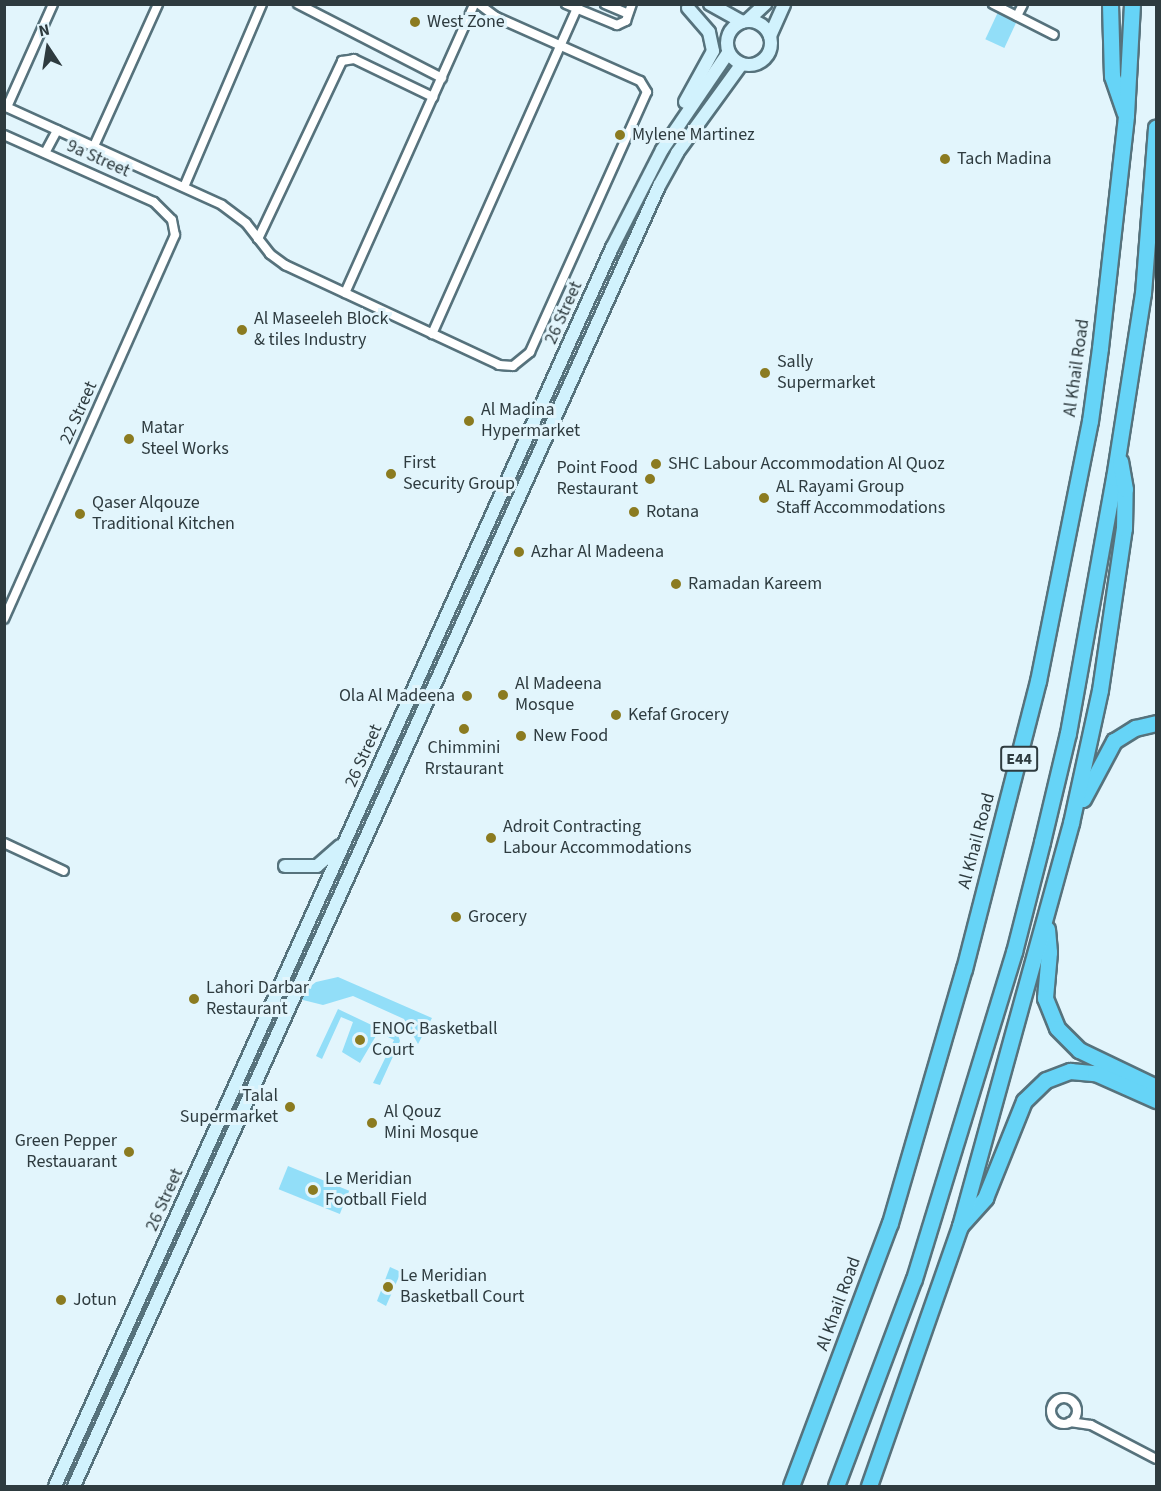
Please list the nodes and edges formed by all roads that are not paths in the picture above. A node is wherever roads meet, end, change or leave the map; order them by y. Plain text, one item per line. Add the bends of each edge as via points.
1 (53, 4) edge
2 (158, 4) edge
3 (262, 4) edge
4 (298, 4) edge
5 (474, 4) edge
6 (479, 4) edge
7 (566, 4) edge
8 (605, 4) edge
9 (632, 4) edge
10 (710, 4) edge
11 (765, 4) edge
12 (784, 4) edge
13 (993, 4) edge
14 (1023, 4) edge
15 (1110, 4) edge
16 (1132, 4) edge
17 (686, 6) edge
18 (578, 7) edge
19 (628, 14) junction
20 (1017, 16) junction
21 (744, 21) junction
22 (727, 35) junction
23 (1054, 35) dead end
24 (770, 36) junction
25 (562, 46) junction
26 (728, 53) junction
27 (741, 64) junction
28 (442, 78) junction
29 (433, 97) junction
30 (6, 107) edge
31 (1126, 115) junction
32 (1156, 128) edge
33 (57, 130) junction
34 (4, 135) edge
35 (671, 135) junction
36 (94, 146) junction
37 (45, 153) junction
38 (184, 187) junction
39 (172, 220) joint
40 (258, 239) junction
41 (612, 248) junction
42 (627, 256) junction
43 (345, 293) junction
44 (432, 334) junction
45 (1118, 452) junction
46 (4, 619) edge
47 (1156, 723) edge
48 (1071, 823) junction
49 (353, 828) junction
50 (4, 843) edge
51 (285, 866) dead end
52 (64, 871) dead end
53 (327, 887) junction
54 (333, 909) junction
55 (1046, 924) junction
56 (1156, 1087) edge
57 (1156, 1100) edge
58 (960, 1226) junction
59 (1076, 1407) junction
60 (86, 1418) junction
61 (1070, 1422) junction
62 (1091, 1425) junction
63 (100, 1429) junction
64 (1156, 1458) edge
65 (55, 1486) edge
66 (74, 1486) edge
67 (791, 1486) edge
68 (836, 1486) edge
69 (869, 1486) edge

1 - 30 street
2 - 36 street
3 - 38 street
4 - 28 street
5 - 28 street
6 - 25 street via 496,17
7 - 18 street
8 - 19 street
9 - 19 street
10 - 21 street
11 - 21 street
12 - 24 street
13 - 20 street
14 - 20 street
15 - 31 highway via 1112,76
16 - 31 highway, Al Khail Road / E44
17 - 22 street
17 - 35 street via 709,32 713,51
18 - 19 street via 617,25
18 - 25 street
20 - 23 street
21 - 22 street
21 - 24 street via 763,26
22 - 26 street
24 - 27 street via 770,50 762,62
25 - 44 street
25 - 44 street via 639,81 645,86 646,97 525,360 503,366
26 - 27 street
26 - 35 street, 26 Street
27 - 42 street, 26 Street via 676,153
28 - 29 street
29 - 40 street via 354,59 342,61
29 - 43 street
30 - 33 street
31 - 67 highway, Al Khail Road / E44 via 1090,421 1056,601 1018,765 890,1223
32 - 45 highway, E44 via 1143,293
33 - 36 street
33 - 37 street
34 - 37 street, 9a Street
35 - 41 street, 26 Street
36 - 38 street
37 - 39 street, 9a Street via 154,202
38 - 40 street via 231,210
39 - 46 street, 22 Street via 173,246
40 - 43 street via 285,265
41 - 42 street via 621,247
41 - 49 street, 26 Street
42 - 54 street, 26 Street
43 - 44 street
45 - 48 highway via 1125,489 1124,528 1098,699
45 - 68 highway, E44 via 1068,733 1014,952 910,1290
47 - 48 highway via 1135,728 1114,741
48 - 55 highway
49 - 51 street via 322,864
49 - 53 street, 26 Street
50 - 52 street
53 - 54 street
53 - 60 street, 26 Street
54 - 63 street, 26 Street
55 - 56 highway via 1049,952 1045,998 1057,1029 1079,1050
55 - 58 highway
57 - 58 highway via 1095,1072 1070,1071 1046,1080 1024,1101 982,1203
58 - 69 highway
59 - 61 street via 1076,1416
59 - 61 street via 1064,1398 1051,1407 1056,1422
59 - 62 street
60 - 63 street
60 - 65 street, 26 Street
61 - 62 street
62 - 64 street
63 - 66 street, 26 Street

